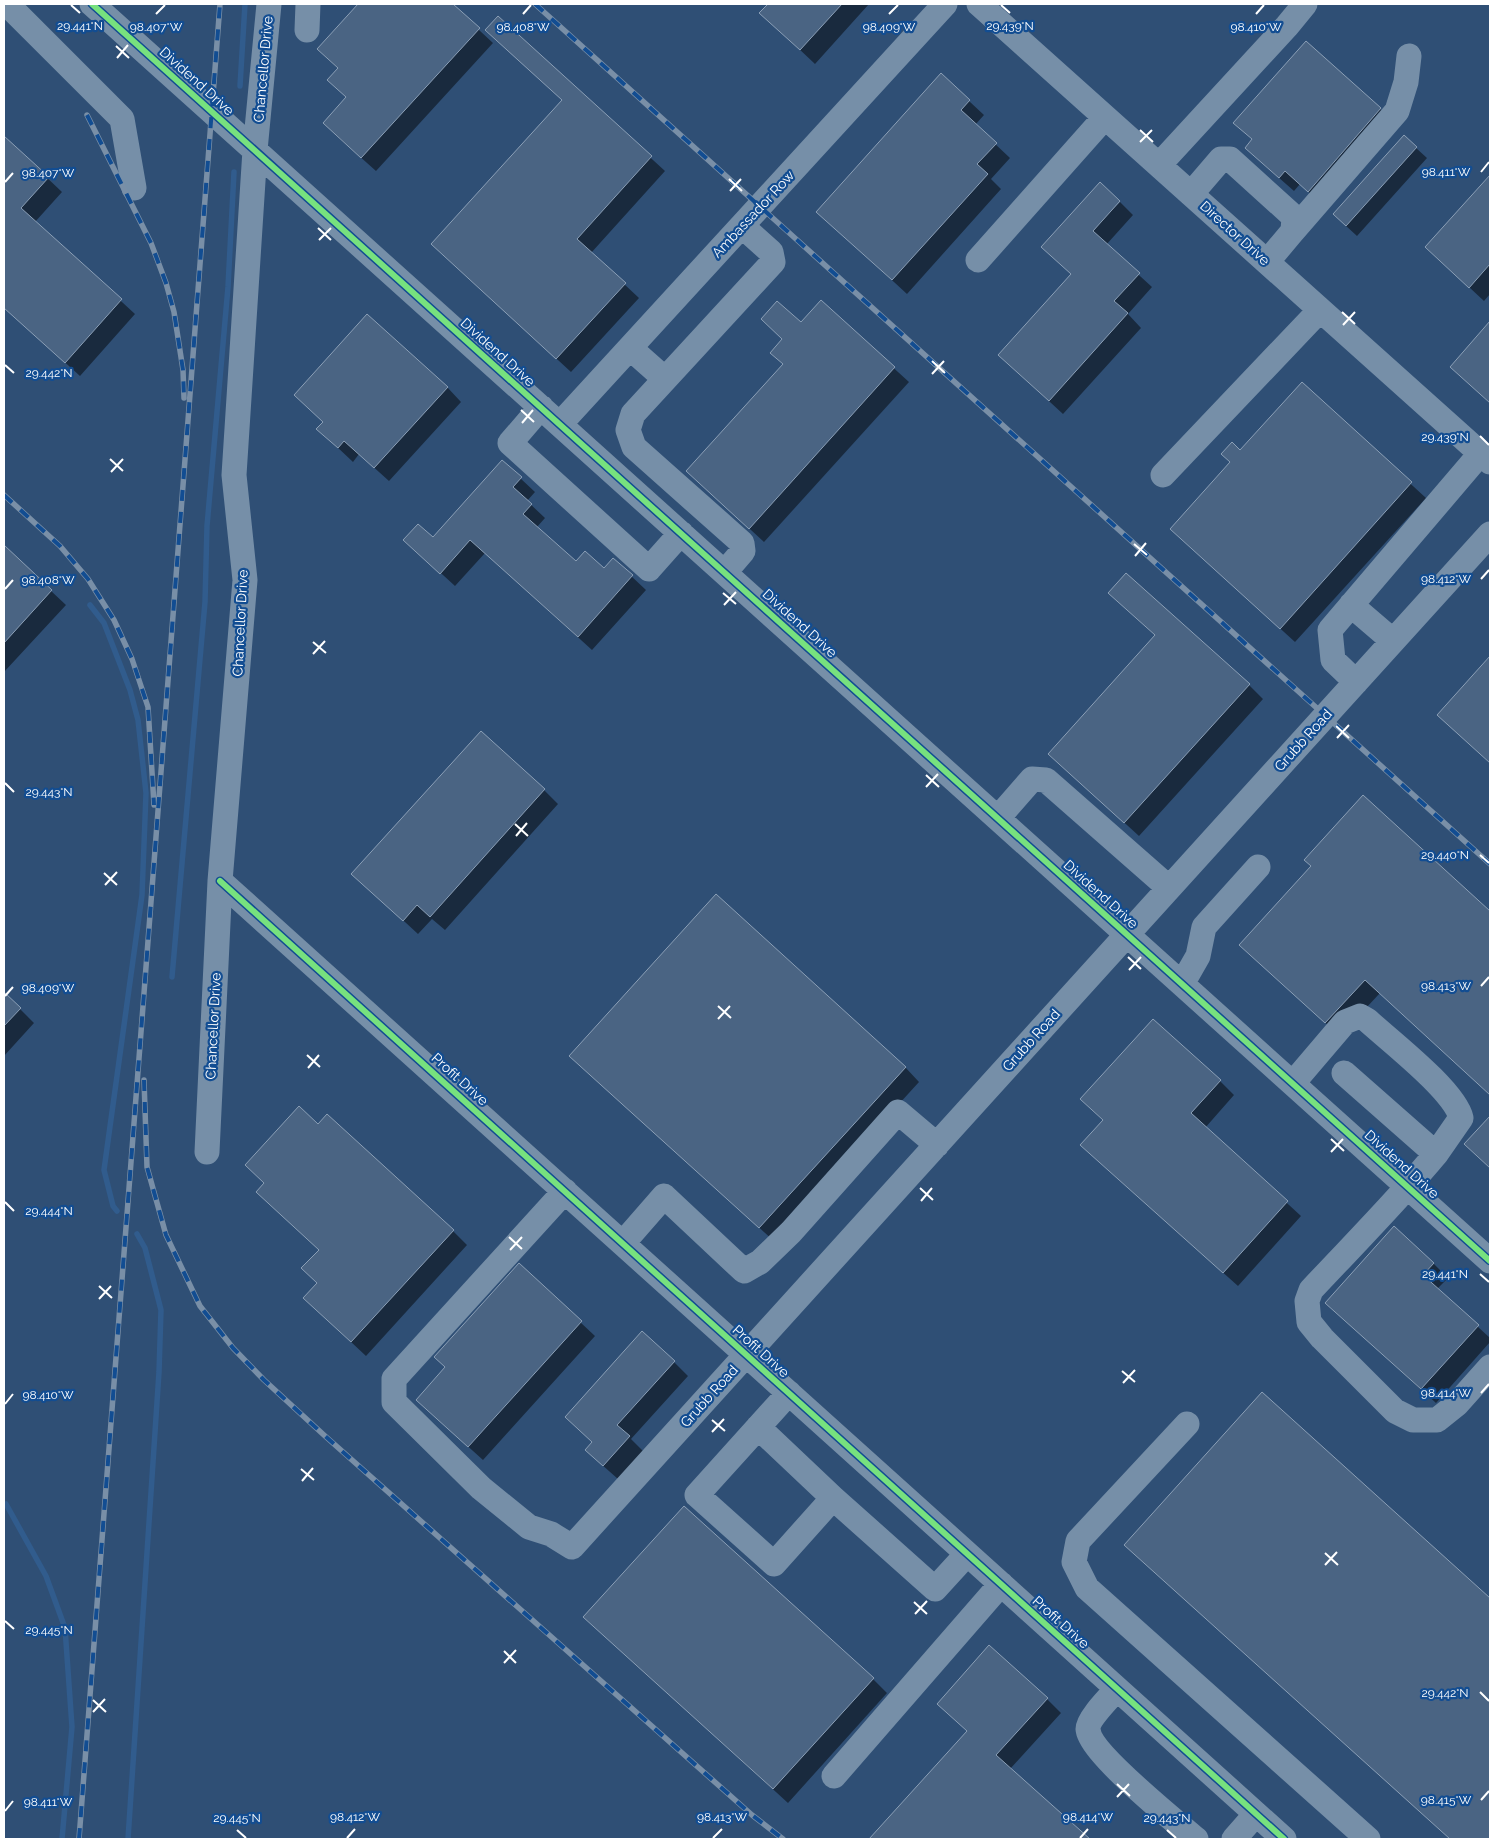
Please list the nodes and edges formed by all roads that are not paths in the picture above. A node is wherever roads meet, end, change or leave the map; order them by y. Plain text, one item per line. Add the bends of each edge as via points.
1 (7, 4) edge
2 (92, 4) edge
3 (269, 4) edge
4 (308, 4) edge
5 (946, 4) edge
6 (979, 4) edge
7 (1305, 4) edge
8 (306, 30) dead end
9 (1409, 56) dead end
10 (1105, 117) junction
11 (255, 150) junction
12 (1159, 165) junction
13 (134, 188) dead end
14 (1191, 194) junction
15 (742, 226) junction
16 (1293, 231) junction
17 (978, 260) dead end
18 (1267, 262) junction
19 (1320, 310) junction
20 (630, 348) junction
21 (665, 379) junction
22 (541, 407) junction
23 (560, 424) junction
24 (634, 447) junction
25 (1485, 458) edge
26 (613, 472) junction
27 (1163, 475) dead end
28 (681, 533) junction
29 (1490, 534) edge
30 (725, 572) junction
31 (1352, 605) junction
32 (1393, 641) junction
33 (1356, 682) junction
34 (998, 818) junction
35 (1258, 867) dead end
36 (220, 881) junction
37 (1169, 888) junction
38 (1127, 934) junction
39 (1182, 984) junction
40 (1344, 1073) dead end
41 (1293, 1083) junction
42 (937, 1145) junction
43 (206, 1152) dead end
44 (1436, 1154) junction
45 (1408, 1187) junction
46 (565, 1191) junction
47 (623, 1243) junction
48 (1490, 1261) edge
49 (747, 1355) junction
50 (1490, 1367) edge
51 (789, 1393) junction
52 (1188, 1424) dead end
53 (758, 1427) junction
54 (833, 1498) junction
55 (967, 1554) junction
56 (1001, 1584) junction
57 (1117, 1689) junction
58 (834, 1776) dead end
59 (1256, 1814) junction
60 (1196, 1839) edge
61 (1234, 1839) edge
62 (1284, 1839) edge
63 (1368, 1839) edge

1 - 13 street via 122,119
2 - 11 street, Dividend Drive
3 - 11 street, Chancellor Drive
4 - 8 street
5 - 15 street, Ambassador Row
6 - 10 street, Director Drive
7 - 12 street
9 - 16 street via 1406,82 1397,111
10 - 12 street, Director Drive
10 - 17 street
11 - 22 street, Dividend Drive
11 - 36 street, Chancellor Drive via 234,475 245,580
12 - 14 street, Director Drive
14 - 16 street via 1221,159 1230,159 1294,217
14 - 18 street, Director Drive
15 - 20 street, Ambassador Row
15 - 21 street via 771,252 773,262
16 - 18 street
18 - 19 street, Director Drive
19 - 25 street, Director Drive
19 - 27 street
20 - 21 street
20 - 23 street, Ambassador Row
21 - 24 street via 633,414 628,430
22 - 23 street, Dividend Drive
22 - 28 street via 510,443 642,563 650,569
23 - 26 street, Dividend Drive
24 - 26 street
24 - 30 street via 742,543 743,551
25 - 31 street
26 - 28 street, Dividend Drive
28 - 30 street, Dividend Drive
29 - 32 street, Grubb Road
30 - 34 street, Dividend Drive
31 - 32 street
31 - 33 street via 1330,630 1333,660
32 - 33 street, Grubb Road
33 - 37 street, Grubb Road
34 - 37 street via 1032,779 1046,780
34 - 38 street, Dividend Drive
35 - 39 street via 1204,927 1198,956
36 - 43 street, Chancellor Drive
36 - 46 street, Profit Drive
37 - 38 street, Grubb Road
38 - 39 street, Dividend Drive
38 - 42 street, Grubb Road
39 - 41 street, Dividend Drive
40 - 44 street
41 - 44 street via 1345,1022 1360,1016 1447,1092 1459,1110 1461,1118
41 - 45 street, Dividend Drive
42 - 47 street via 898,1112 791,1232 760,1262 744,1271 664,1196
42 - 49 street, Grubb Road
44 - 45 street
45 - 48 street, Dividend Drive
45 - 50 street via 1311,1290 1307,1301 1309,1322 1396,1412 1413,1420 1437,1420 1457,1404
46 - 47 street, Profit Drive
46 - 49 street, Grubb Road via 394,1379 394,1402 488,1494 529,1527 551,1534 572,1547
47 - 49 street, Profit Drive
49 - 51 street, Profit Drive
51 - 53 street
51 - 55 street, Profit Drive
52 - 63 street via 1078,1542 1074,1562 1087,1588
53 - 54 street
53 - 54 street via 697,1495 774,1564
54 - 55 street via 935,1589
55 - 56 street, Profit Drive
56 - 57 street, Profit Drive
56 - 58 street
57 - 59 street, Profit Drive
57 - 60 street via 1089,1722 1091,1739 1113,1765
59 - 61 street
59 - 62 street, Profit Drive

